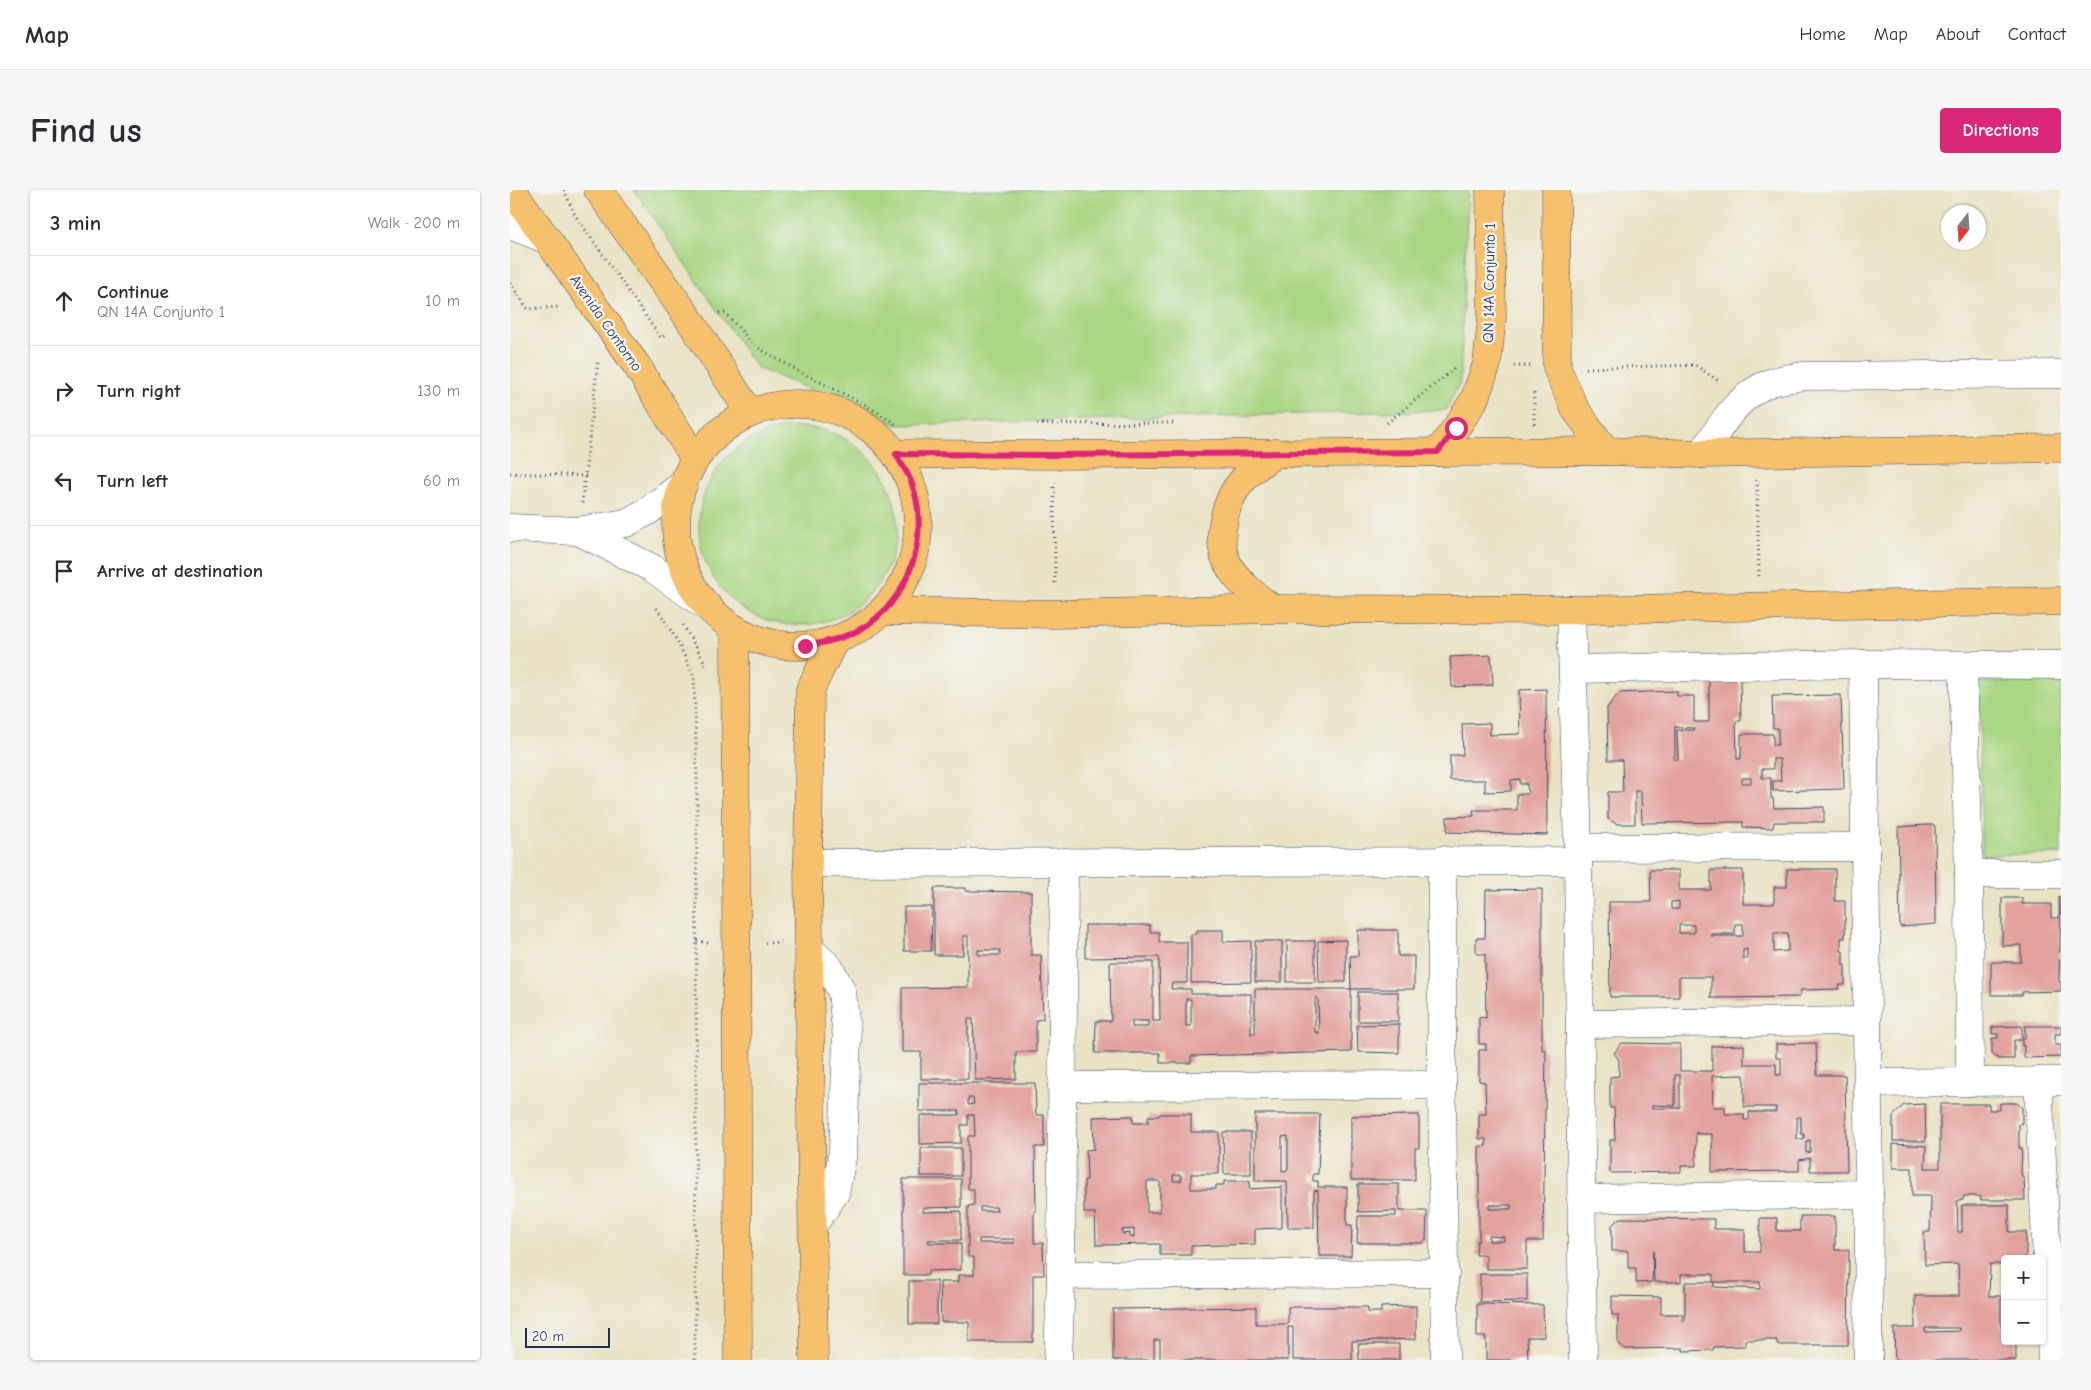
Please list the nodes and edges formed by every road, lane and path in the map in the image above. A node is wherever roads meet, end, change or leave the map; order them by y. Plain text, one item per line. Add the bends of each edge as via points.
1 (512, 190) edge
2 (564, 190) edge
3 (598, 190) edge
4 (1490, 190) edge
5 (1556, 190) edge
6 (510, 224) edge
7 (548, 240) junction
8 (510, 282) edge
9 (569, 307) dead end
10 (687, 316) junction
11 (598, 358) dead end
12 (1487, 364) junction
13 (1557, 368) junction
14 (2061, 374) edge
15 (1743, 398) junction
16 (750, 413) junction
17 (1050, 423) junction
18 (1178, 423) dead end
19 (1386, 424) dead end
20 (1032, 425) dead end
21 (904, 427) dead end
22 (1606, 451) junction
23 (1438, 452) junction
24 (2058, 452) edge
25 (1275, 453) junction
26 (1757, 453) junction
27 (896, 454) junction
28 (1702, 454) junction
29 (1054, 455) junction
30 (695, 459) junction
31 (510, 473) edge
32 (586, 476) junction
33 (683, 484) junction
34 (510, 528) edge
35 (578, 531) junction
36 (650, 577) junction
37 (2057, 598) edge
38 (706, 606) junction
39 (1759, 606) junction
40 (1273, 610) junction
41 (1570, 610) junction
42 (884, 611) junction
43 (1055, 614) junction
44 (678, 619) dead end
45 (734, 629) junction
46 (834, 641) junction
47 (1863, 664) junction
48 (1962, 665) junction
49 (2061, 665) edge
50 (1573, 669) junction
51 (706, 671) dead end
52 (1866, 847) junction
53 (1578, 854) junction
54 (1442, 860) junction
55 (1064, 862) junction
56 (808, 863) junction
57 (1969, 874) junction
58 (2061, 874) edge
59 (809, 949) junction
60 (1866, 1021) junction
61 (1580, 1024) junction
62 (2049, 1081) edge
63 (1970, 1082) junction
64 (1868, 1083) junction
65 (1442, 1085) junction
66 (1062, 1086) junction
67 (1869, 1194) junction
68 (1581, 1199) junction
69 (813, 1225) junction
70 (1445, 1273) junction
71 (1061, 1275) junction
72 (2055, 1352) edge
73 (695, 1360) edge
74 (738, 1360) edge
75 (814, 1360) edge
76 (1058, 1360) edge
77 (1445, 1360) edge
78 (1583, 1360) edge
79 (1868, 1360) edge

1 - 7 main road, Avenida Contorno
2 - 10 path via 575,215 661,338
3 - 10 main road
4 - 12 main road, QN 14A Conjunto 1 via 1492,318
5 - 13 main road
6 - 7 street
7 - 30 main road, Avenida Contorno via 637,366
8 - 9 path via 528,309
10 - 16 main road
10 - 21 path via 725,313 755,346
11 - 32 path
12 - 13 path
12 - 19 path via 1453,368
12 - 23 main road, QN 14A Conjunto 1 via 1474,400
13 - 15 path via 1695,365
13 - 22 main road via 1575,409
14 - 15 street via 1802,376 1772,382
15 - 28 street
16 - 27 main road via 803,404 855,418
16 - 30 main road via 719,432
17 - 18 path
17 - 20 path
17 - 29 path
22 - 23 main road
22 - 28 main road
23 - 25 main road
24 - 26 main road
25 - 29 main road
25 - 40 main road via 1242,481 1227,505 1220,535 1224,558 1242,584
26 - 28 main road
26 - 39 path
27 - 29 main road
27 - 42 main road via 912,484 920,518 917,552 905,584
29 - 43 path
30 - 33 main road
31 - 32 path
32 - 35 path
33 - 35 street via 648,511 626,522
33 - 38 main road via 676,516 678,548 688,578
34 - 35 street
35 - 36 street
36 - 38 street
36 - 73 path via 654,604 676,638 694,676 697,782
37 - 39 main road
38 - 45 main road
39 - 41 main road
40 - 41 main road
40 - 43 main road
41 - 50 street
42 - 43 main road
42 - 46 main road via 861,629
44 - 51 path via 704,662
45 - 46 main road via 768,643 805,646
45 - 74 main road
46 - 56 main road via 810,690
47 - 48 street
47 - 50 street
47 - 52 street
48 - 49 street
48 - 57 street
50 - 53 street
52 - 53 street
52 - 60 street
53 - 54 street
53 - 61 street
54 - 55 street
54 - 65 street
55 - 56 street
55 - 66 street
56 - 59 main road
57 - 58 street
57 - 63 street
59 - 69 main road
59 - 69 street via 829,967 842,992 847,1038 843,1152 835,1192
60 - 61 street
60 - 64 street
61 - 68 street
62 - 63 street
62 - 72 street
63 - 64 street
64 - 67 street
65 - 66 street
65 - 70 street
66 - 71 street
67 - 68 street
67 - 79 street
68 - 78 street
69 - 75 main road
70 - 71 street
70 - 77 street
71 - 76 street

